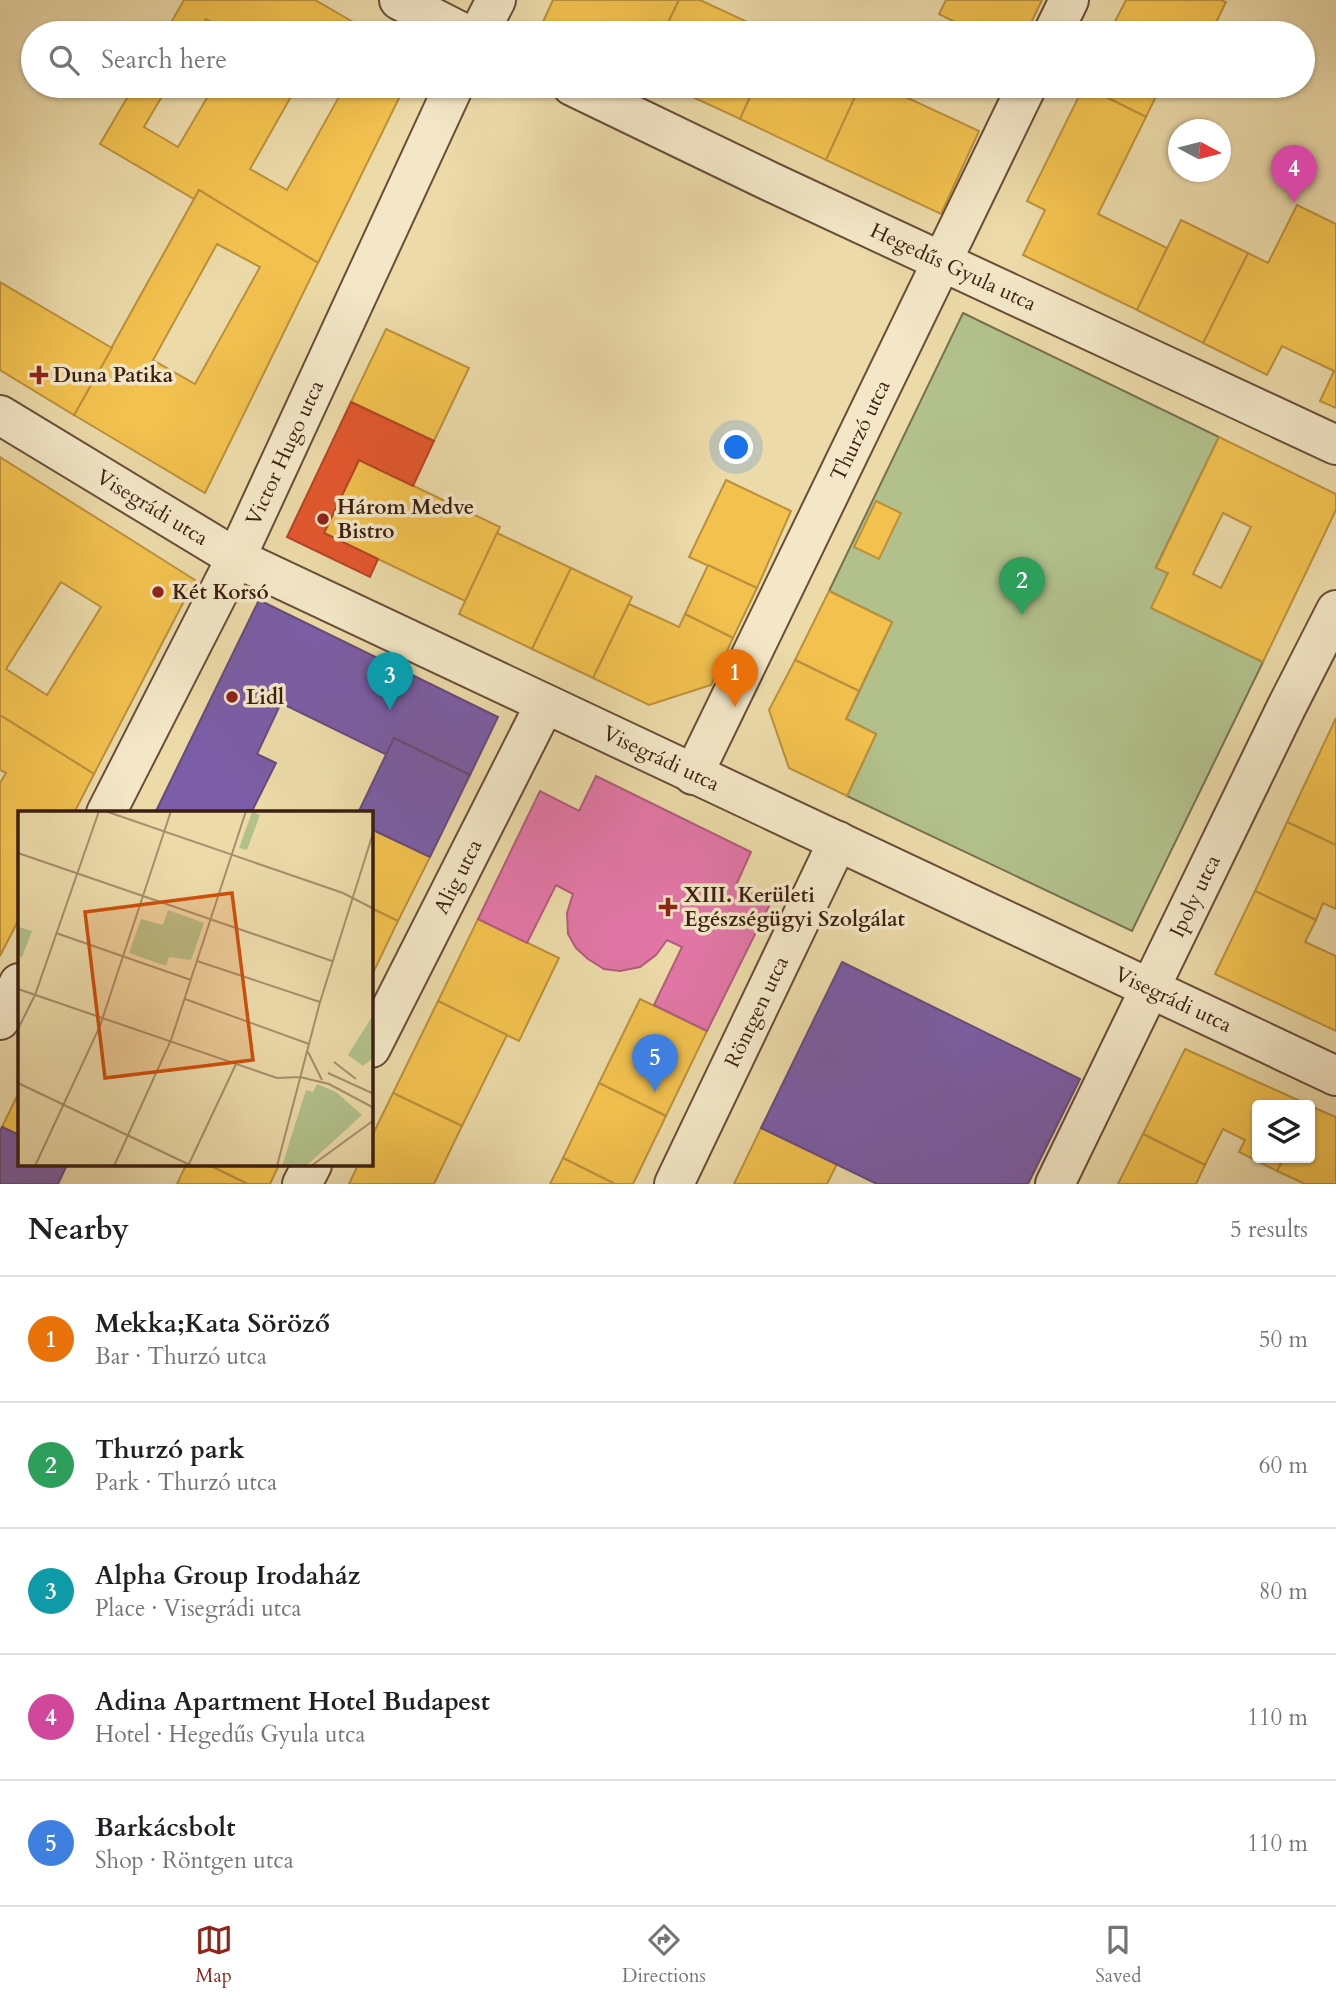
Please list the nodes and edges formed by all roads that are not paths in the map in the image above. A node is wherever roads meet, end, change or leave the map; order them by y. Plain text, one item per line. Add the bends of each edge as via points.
1 (399, 0) edge
2 (496, 0) edge
3 (1069, 0) edge
4 (440, 21) edge
5 (486, 21) edge
6 (1059, 21) edge
7 (448, 98) edge
8 (597, 98) edge
9 (1021, 98) edge
10 (941, 261) junction
11 (0, 415) edge
12 (1336, 445) edge
13 (236, 558) junction
14 (1336, 610) edge
15 (545, 704) junction
16 (693, 775) junction
17 (107, 811) edge
18 (838, 841) junction
19 (18, 985) edge
20 (1150, 988) junction
21 (0, 1020) edge
22 (373, 1044) edge
23 (1336, 1076) edge
24 (311, 1167) edge
25 (302, 1184) edge
26 (674, 1184) edge
27 (1055, 1184) edge

1 - 4 street
2 - 5 street
3 - 6 street
7 - 13 street, Victor Hugo utca
8 - 10 street, Hegedűs Gyula utca
9 - 10 street, Thurzó utca
10 - 12 street, Hegedűs Gyula utca
10 - 16 street, Thurzó utca
11 - 13 street, Visegrádi utca
13 - 15 street, Visegrádi utca
13 - 17 street, Victor Hugo utca
14 - 20 street, Ipoly utca
15 - 16 street, Visegrádi utca
15 - 22 street, Alig utca
16 - 18 street, Visegrádi utca
18 - 20 street, Visegrádi utca
18 - 26 street, Röntgen utca
19 - 21 street
20 - 23 street, Visegrádi utca
20 - 27 street, Ipoly utca
24 - 25 street

